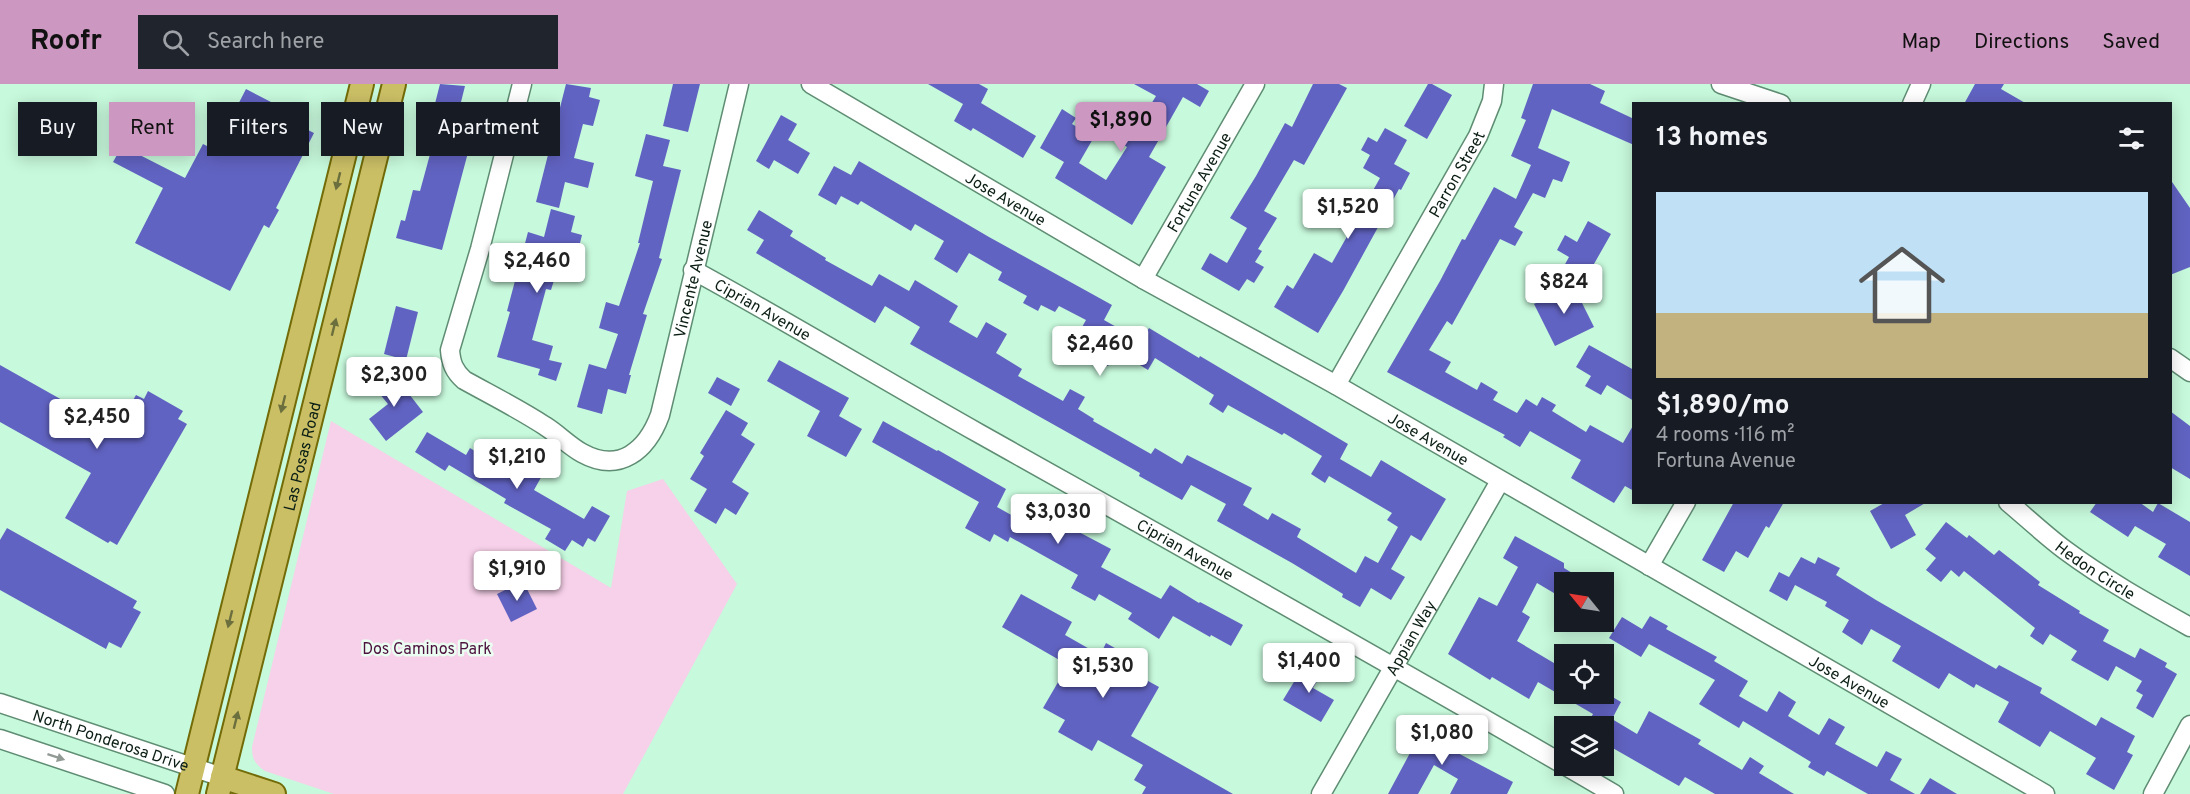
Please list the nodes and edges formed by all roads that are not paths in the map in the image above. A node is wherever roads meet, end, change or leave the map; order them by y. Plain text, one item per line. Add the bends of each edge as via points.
1 (363, 84) edge
2 (394, 84) edge
3 (522, 84) edge
4 (739, 84) edge
5 (811, 84) edge
6 (1255, 84) edge
7 (1494, 84) edge
8 (1721, 84) edge
9 (1922, 84) edge
10 (1774, 102) edge
11 (1913, 102) edge
12 (693, 270) junction
13 (1143, 279) junction
14 (297, 348) junction
15 (2172, 359) edge
16 (2190, 372) edge
17 (1336, 385) junction
18 (1500, 481) junction
19 (1685, 504) edge
20 (2010, 504) edge
21 (283, 531) junction
22 (1649, 566) junction
23 (2190, 627) edge
24 (1395, 666) junction
25 (0, 703) edge
26 (2190, 726) edge
27 (0, 739) edge
28 (193, 768) junction
29 (220, 785) edge
30 (165, 794) edge
31 (187, 794) edge
32 (274, 794) edge
33 (1321, 794) edge
34 (1614, 794) edge
35 (2045, 794) edge
36 (2153, 794) edge

1 -> 14 main road, Las Posas Road
21 -> 2 main road, Las Posas Road
3 - 12 street, Vincente Avenue via 450,350 456,373 546,426 580,452 594,459 623,459 645,445 655,429
4 - 12 street, Vincente Avenue
5 - 13 street, Jose Avenue
6 - 13 street, Fortuna Avenue
7 - 17 street, Parron Street via 1478,136
8 - 10 street
9 - 11 street
12 - 24 street, Ciprian Avenue
13 - 17 street, Jose Avenue
14 - 21 main road via 312,358 278,500
14 -> 28 main road, Las Posas Road
15 - 16 street
17 - 18 street, Jose Avenue
18 - 22 street, Jose Avenue
18 - 24 street, Appian Way
19 - 22 street
20 - 23 street, Hedon Circle via 2088,566
29 -> 21 main road, Las Posas Road
22 - 35 street, Jose Avenue
24 - 33 street, Appian Way
24 - 34 street, Ciprian Avenue
25 - 28 street, North Ponderosa Drive
26 - 36 street
27 -> 30 street, North Ponderosa Drive
28 - 29 street, North Ponderosa Drive
28 - 31 main road, Las Posas Road
29 - 32 main road

